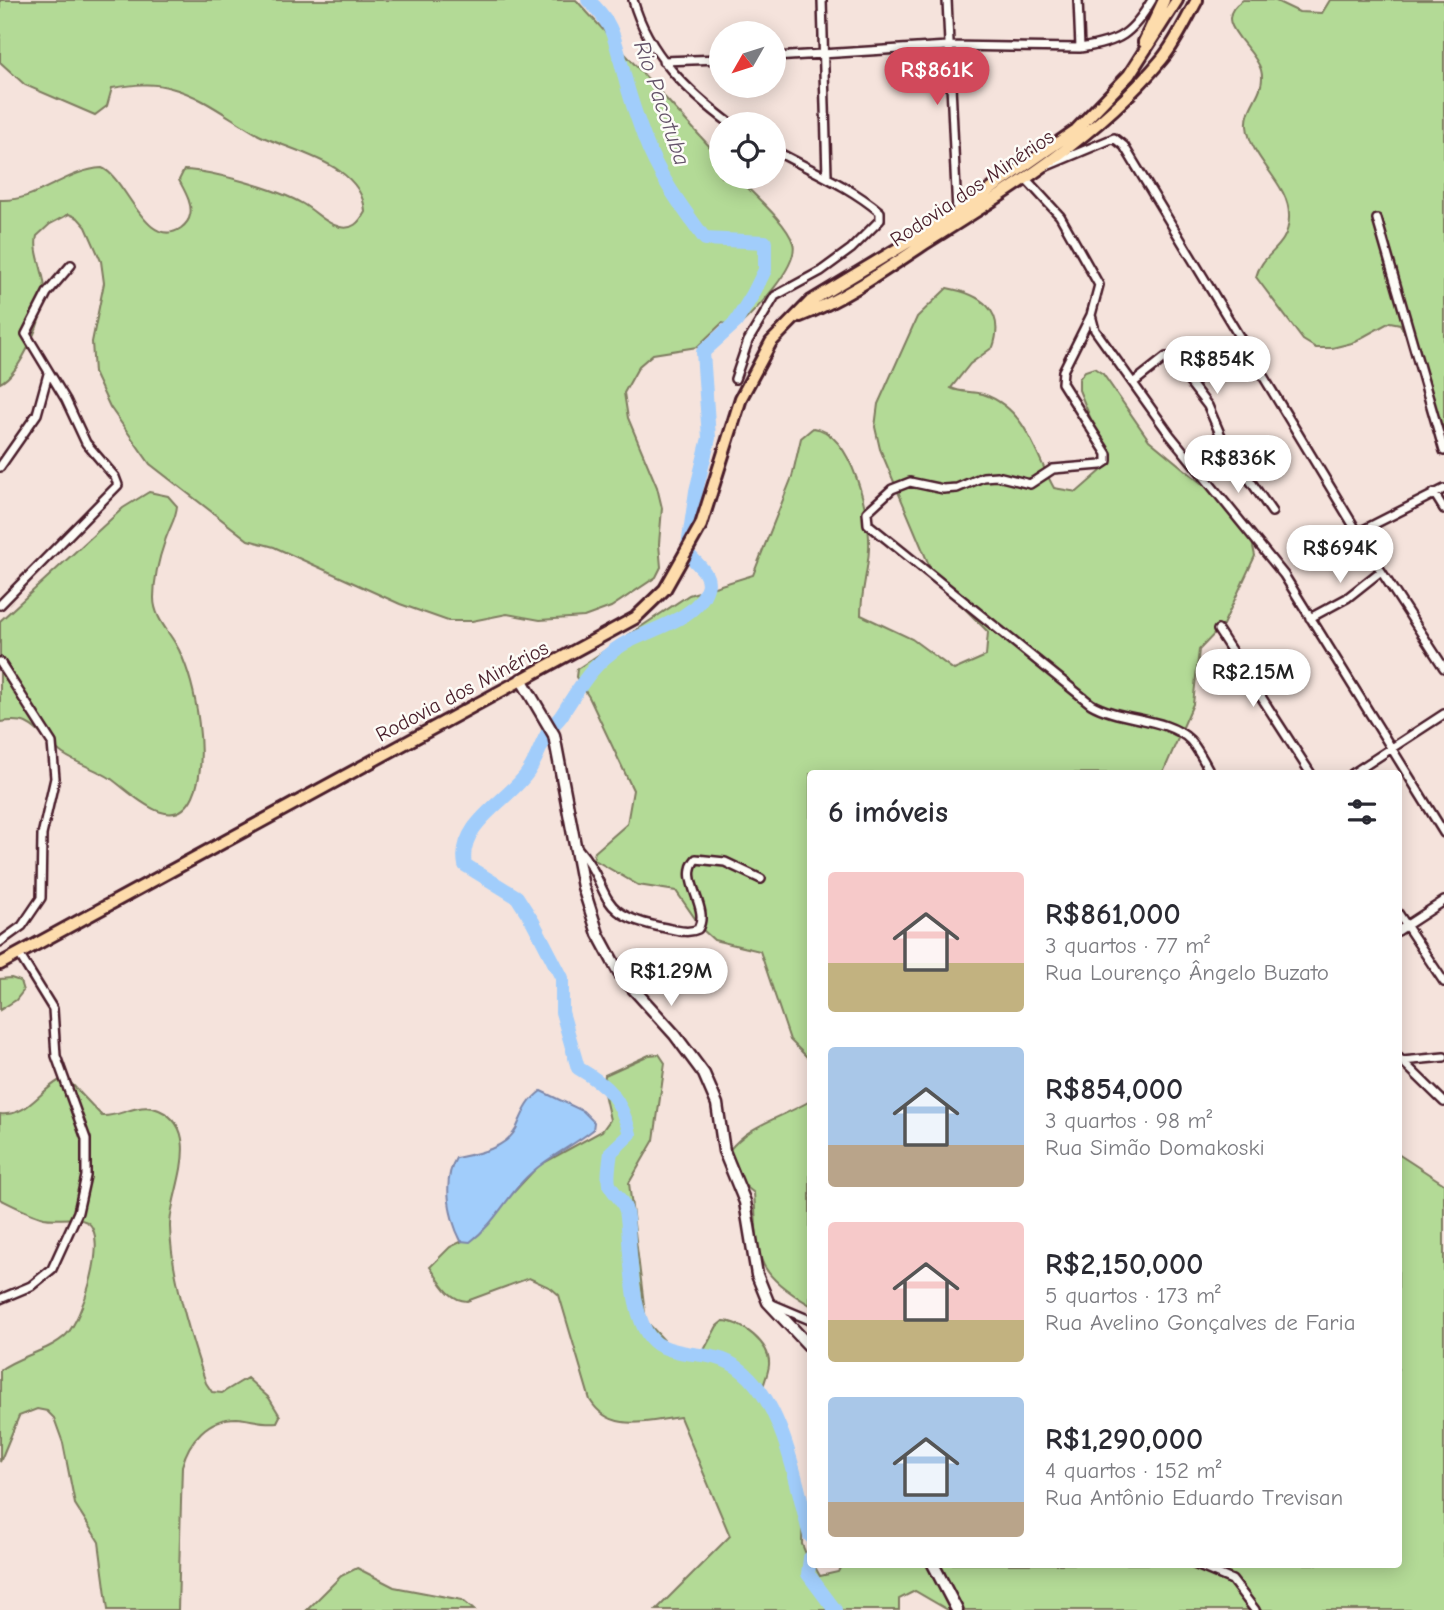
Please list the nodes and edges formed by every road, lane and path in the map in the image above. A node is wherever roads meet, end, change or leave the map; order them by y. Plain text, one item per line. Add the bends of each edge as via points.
1 (633, 0) edge
2 (822, 0) edge
3 (947, 0) edge
4 (1078, 0) edge
5 (1152, 0) edge
6 (1164, 0) edge
7 (1177, 0) edge
8 (1197, 0) edge
9 (947, 46) junction
10 (1080, 48) junction
11 (824, 55) junction
12 (786, 57) edge
13 (709, 59) edge
14 (1139, 60) junction
15 (663, 61) junction
16 (715, 112) edge
17 (786, 156) edge
18 (1042, 167) junction
19 (827, 176) junction
20 (1026, 179) junction
21 (957, 213) junction
22 (1377, 219) dead end
23 (71, 265) dead end
24 (1091, 315) junction
25 (798, 317) junction
26 (48, 374) junction
27 (735, 379) dead end
28 (1133, 383) junction
29 (1444, 451) edge
30 (0, 467) edge
31 (1444, 489) edge
32 (1434, 494) junction
33 (1444, 509) edge
34 (1272, 512) dead end
35 (1359, 532) junction
36 (1381, 571) junction
37 (0, 605) edge
38 (1310, 618) junction
39 (1218, 630) dead end
40 (0, 662) edge
41 (1444, 668) edge
42 (521, 679) junction
43 (1444, 714) edge
44 (1392, 747) junction
45 (1209, 770) edge
46 (1308, 770) edge
47 (1358, 770) edge
48 (1444, 833) edge
49 (575, 846) junction
50 (761, 880) dead end
51 (1444, 901) edge
52 (1402, 918) edge
53 (1407, 926) junction
54 (1402, 929) edge
55 (0, 942) edge
56 (19, 954) junction
57 (0, 964) edge
58 (1444, 982) edge
59 (1444, 1058) edge
60 (1402, 1059) edge
61 (1402, 1061) edge
62 (1444, 1102) edge
63 (0, 1299) edge
64 (768, 1302) junction
65 (807, 1319) edge
66 (807, 1344) edge
67 (935, 1568) edge
68 (1204, 1568) edge
69 (957, 1610) edge
70 (1255, 1610) edge

1 - 15 street
2 - 11 street
3 - 9 street
4 - 10 street
5 - 10 street via 1135,29 1098,46
6 - 14 main road
7 - 14 main road, Rodovia dos Minérios
8 - 18 main road, Rodovia dos Minérios via 1163,58 1120,105
9 - 10 street
9 - 11 street
9 - 21 street
11 - 12 street
11 - 19 street
13 - 15 street
14 - 21 main road, Rodovia dos Minérios via 1076,130
15 - 16 street
17 - 19 street
18 - 20 main road, Rodovia dos Minérios
18 - 35 street via 1114,138 1124,146
19 - 27 street via 873,206 880,212 880,220 821,271 775,296 748,341
20 - 24 street via 1060,216 1099,285
20 - 25 main road, Rodovia dos Minérios via 874,276
21 - 25 main road, Rodovia dos Minérios via 811,301
22 - 29 street
23 - 26 street via 47,293 26,334
24 - 28 street via 1094,331
24 - 45 street via 1063,370 1062,383 1107,461 1101,466 1053,469 1030,484 997,476 943,489 910,482 892,489 867,512 868,524 1091,704 1116,716 1179,732 1191,741
25 - 42 main road, Rodovia dos Minérios via 771,342 757,364 741,398 701,524 665,589 635,618
26 - 30 street via 37,414
26 - 37 street via 86,443 118,485
28 - 34 street via 1166,357 1171,358 1208,406 1224,443
28 - 38 street via 1284,575
31 - 32 street
32 - 33 street
32 - 35 street
35 - 36 street
36 - 38 street via 1347,598
36 - 41 street
38 - 44 street
39 - 46 street
40 - 55 street via 52,743 55,778 42,835 41,898 33,914
42 - 49 street via 554,735
42 - 56 main road, Rodovia dos Minérios
43 - 44 street
44 - 47 street
44 - 48 street
49 - 50 street via 616,911 646,925 685,932 698,929 702,917 690,875 696,859 725,862
49 - 64 street via 598,934 614,963 704,1074 717,1104 724,1152 745,1202 757,1275
51 - 53 street
52 - 53 street
53 - 54 street
53 - 58 street
56 - 57 main road, Rodovia dos Minérios
56 - 63 street via 53,1009 56,1056 86,1139 86,1175 78,1212 52,1269 31,1286
59 - 60 street
61 - 62 street
64 - 65 street
64 - 66 street
67 - 69 street
68 - 70 street via 1232,1580

